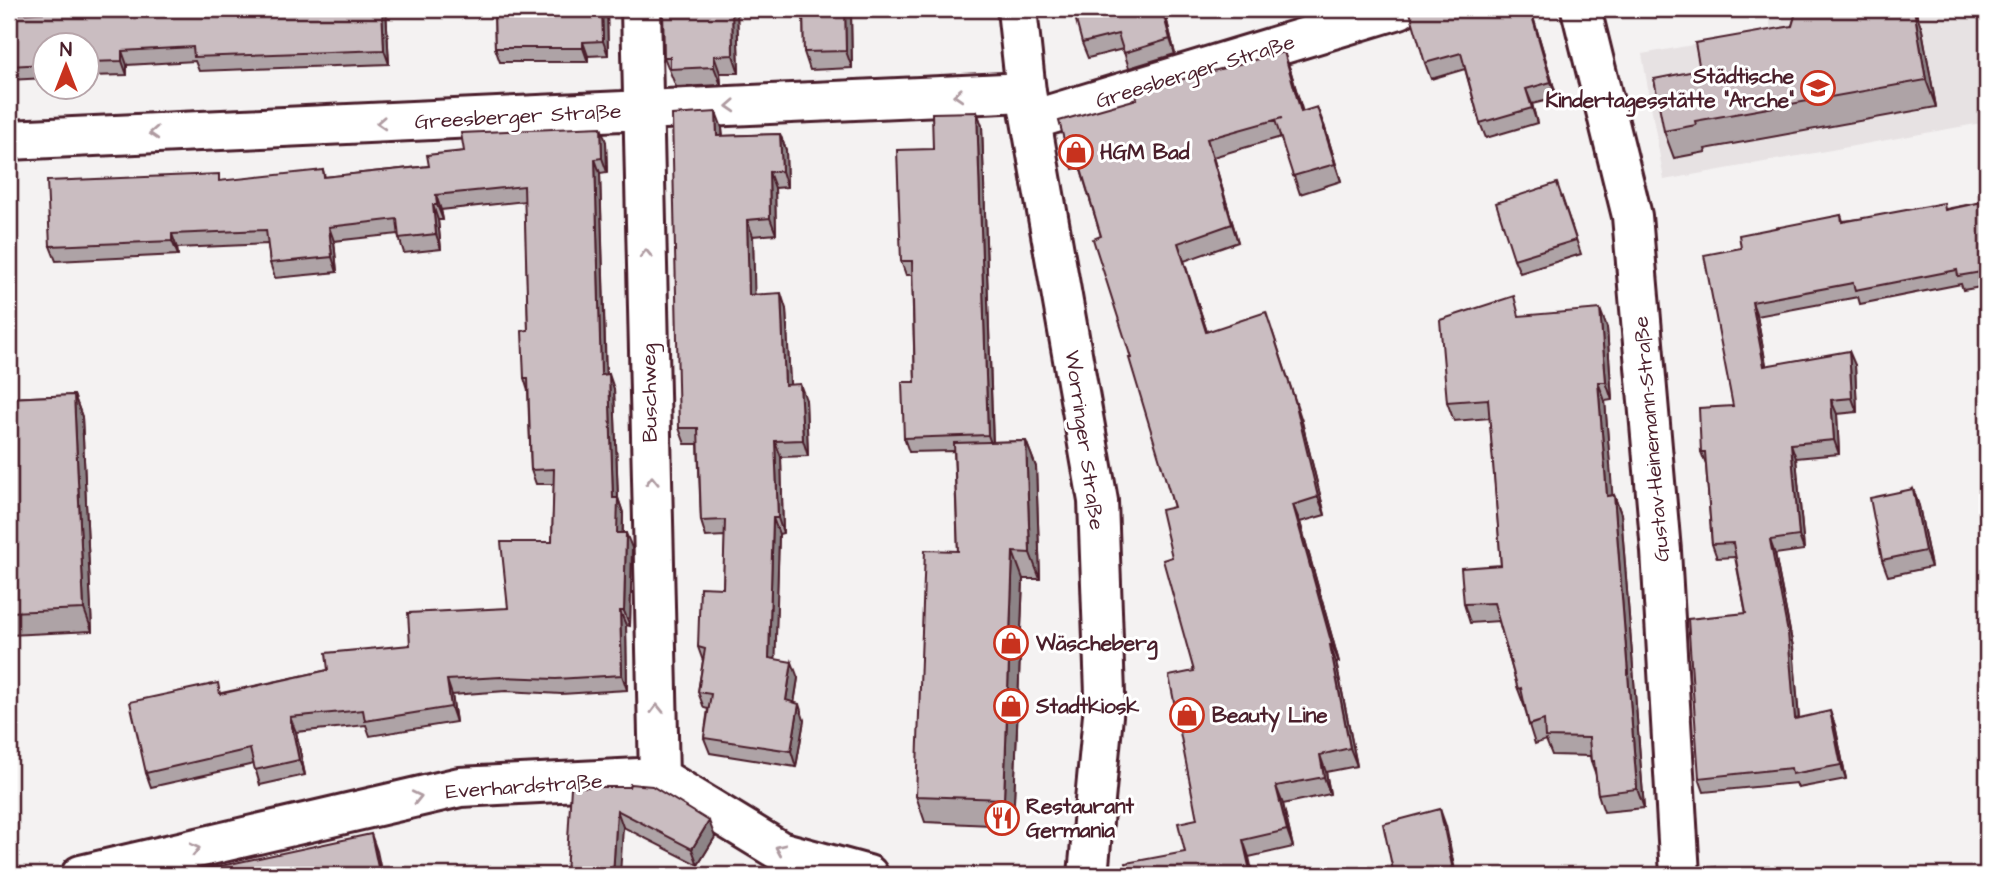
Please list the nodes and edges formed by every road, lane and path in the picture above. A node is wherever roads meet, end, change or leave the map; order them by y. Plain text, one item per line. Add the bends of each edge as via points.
1 (642, 9) edge
2 (1017, 9) edge
3 (1399, 9) edge
4 (1581, 9) edge
5 (1029, 106) junction
6 (642, 111) junction
7 (9, 140) edge
8 (659, 777) junction
9 (81, 875) edge
10 (869, 875) edge
11 (1088, 875) edge
12 (1680, 875) edge

1 - 6 street, Buschweg
2 - 5 street, Worringer Straße
3 - 5 street, Greesberger Straße
4 - 12 street, Gustav-Heinemann-Straße via 1632,215 1661,551
5 -> 6 street, Greesberger Straße
5 - 11 street, Worringer Straße via 1098,501 1105,694
6 -> 7 street, Greesberger Straße
8 -> 6 street, Buschweg
9 -> 8 street, Everhardstraße via 460,787
10 -> 8 street via 780,850

